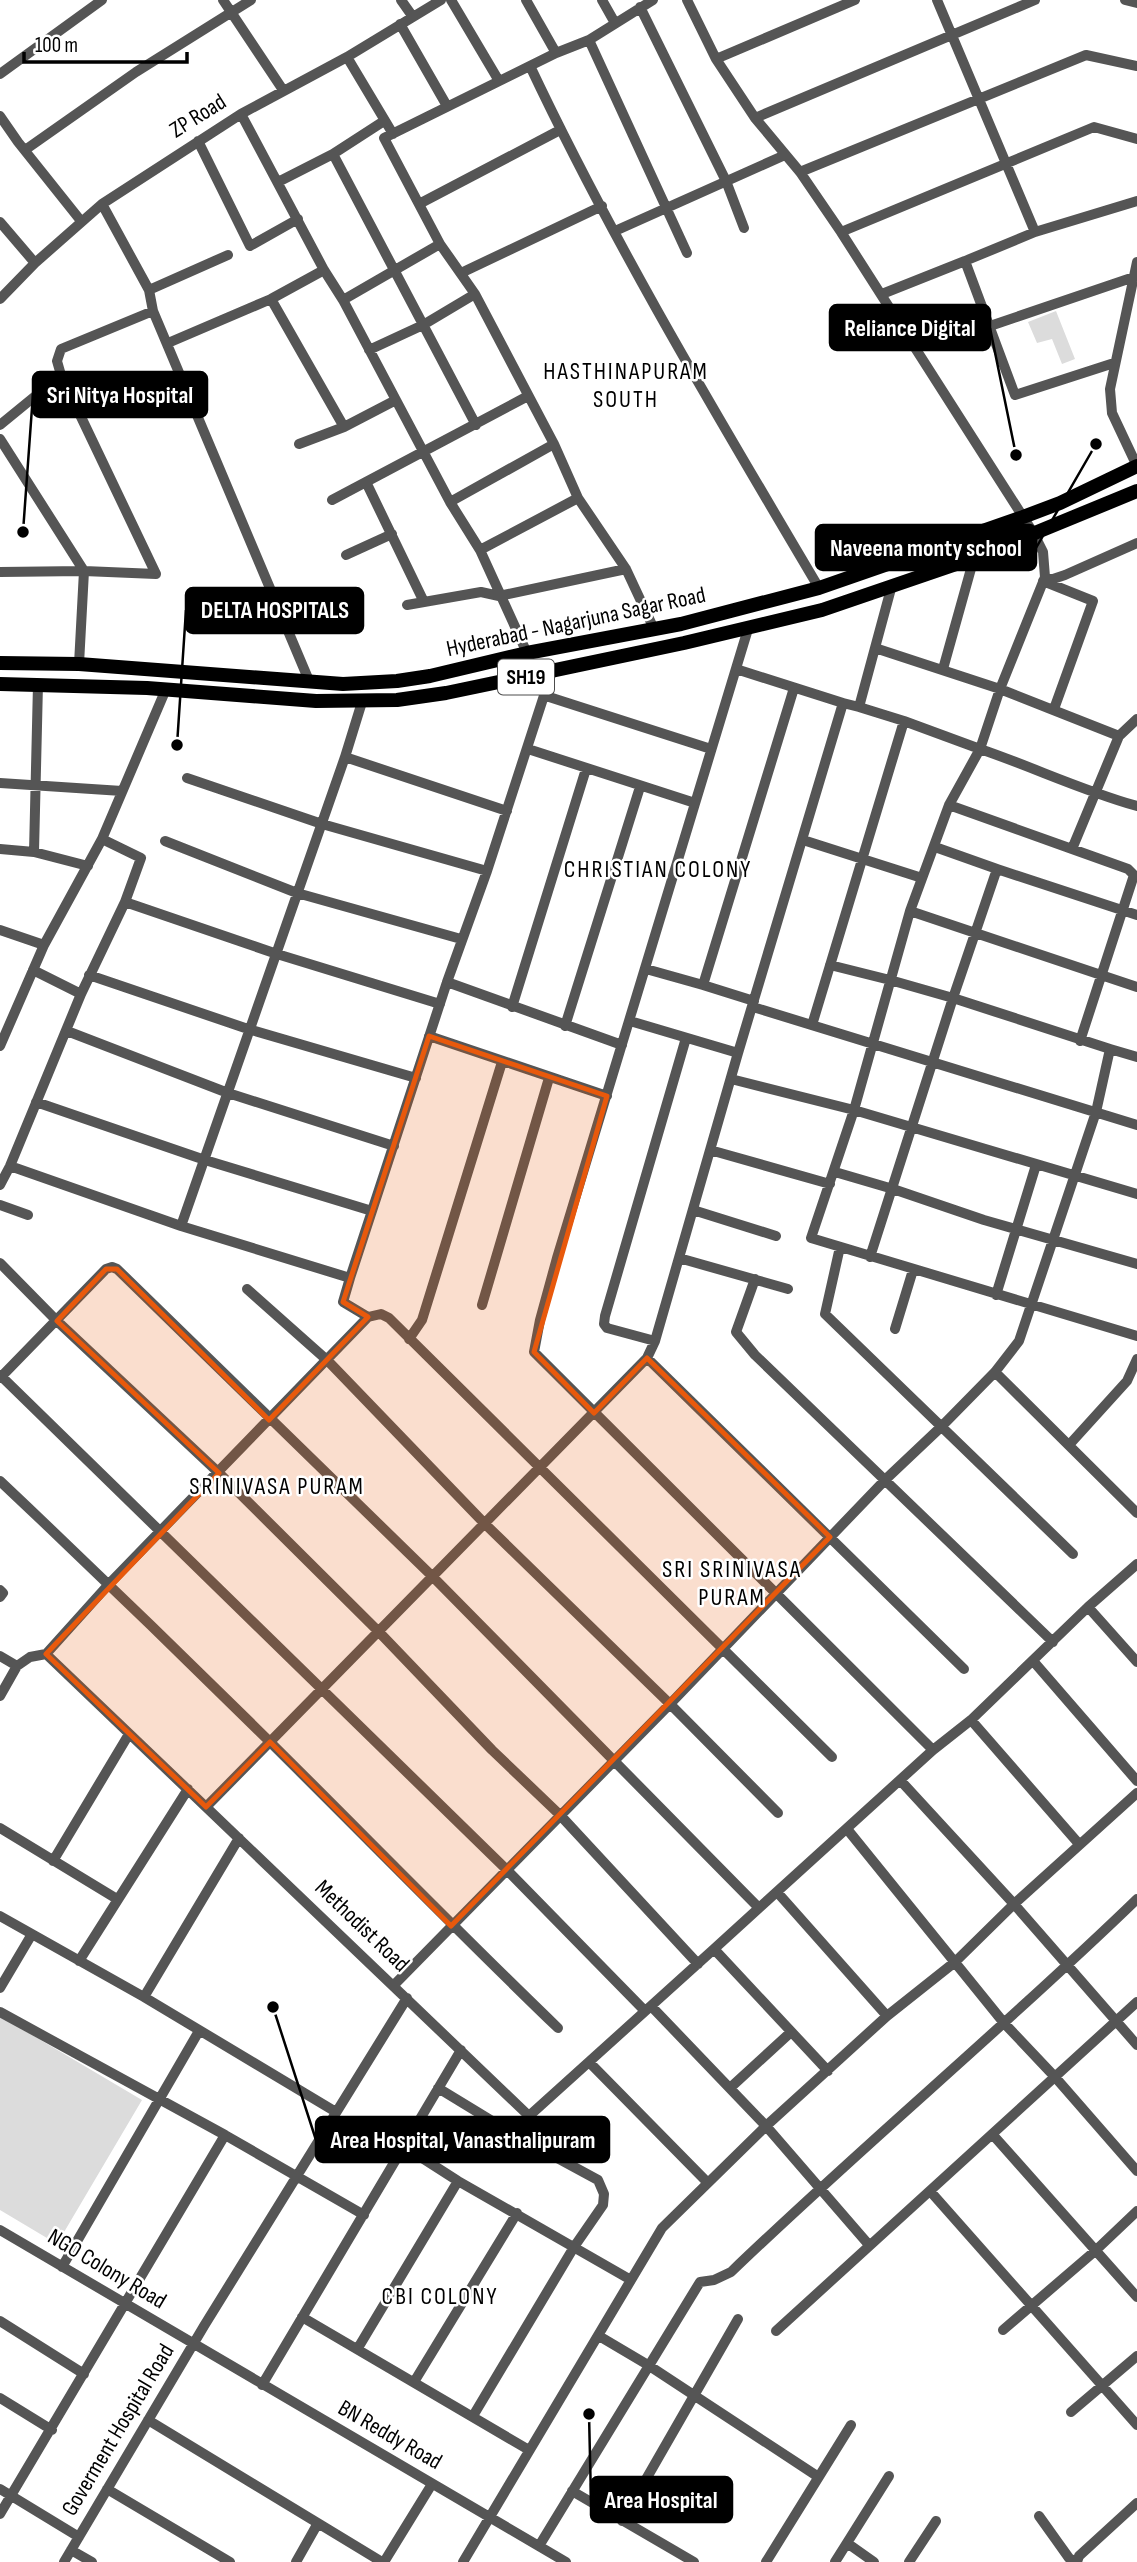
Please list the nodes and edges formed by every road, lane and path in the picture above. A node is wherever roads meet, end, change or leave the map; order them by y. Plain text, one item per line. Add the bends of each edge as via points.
1 (102, 0) edge
2 (223, 0) edge
3 (251, 0) edge
4 (401, 0) edge
5 (441, 0) edge
6 (451, 0) edge
7 (526, 0) edge
8 (602, 0) edge
9 (653, 0) edge
10 (688, 0) edge
11 (855, 0) edge
12 (937, 0) edge
13 (1035, 0) edge
14 (1125, 0) edge
15 (1137, 3) edge
16 (640, 7) junction
17 (232, 13) junction
18 (413, 17) junction
19 (615, 23) junction
20 (400, 24) junction
21 (951, 35) junction
22 (589, 40) junction
23 (556, 53) junction
24 (347, 57) junction
25 (716, 59) junction
26 (530, 66) junction
27 (1137, 66) edge
28 (0, 74) edge
29 (499, 81) junction
30 (283, 90) junction
31 (978, 98) junction
32 (447, 106) junction
33 (241, 114) junction
34 (0, 116) edge
35 (755, 118) junction
36 (384, 121) junction
37 (560, 130) junction
38 (393, 134) junction
39 (1137, 139) edge
40 (198, 141) junction
41 (24, 150) junction
42 (333, 154) junction
43 (785, 155) junction
44 (1007, 164) junction
45 (800, 172) junction
46 (726, 181) junction
47 (278, 182) junction
48 (1137, 201) edge
49 (102, 204) junction
50 (419, 204) junction
51 (602, 206) junction
52 (667, 206) junction
53 (298, 219) junction
54 (81, 221) junction
55 (0, 222) edge
56 (744, 228) dead end
57 (615, 231) junction
58 (841, 232) junction
59 (1035, 232) junction
60 (440, 244) junction
61 (687, 253) dead end
62 (228, 255) dead end
63 (965, 261) junction
64 (1137, 261) edge
65 (35, 263) junction
66 (324, 270) junction
67 (394, 270) junction
68 (461, 274) junction
69 (1134, 278) junction
70 (149, 290) junction
71 (475, 294) junction
72 (883, 294) junction
73 (0, 299) edge
74 (271, 299) junction
75 (343, 300) junction
76 (153, 312) junction
77 (423, 325) junction
78 (990, 326) junction
79 (168, 342) junction
80 (369, 350) junction
81 (1114, 363) junction
82 (61, 375) junction
83 (528, 396) junction
84 (394, 401) junction
85 (0, 425) edge
86 (476, 425) junction
87 (344, 427) junction
88 (0, 439) edge
89 (299, 444) dead end
90 (554, 444) junction
91 (423, 452) junction
92 (1137, 466) edge
93 (366, 482) junction
94 (1137, 491) edge
95 (578, 498) junction
96 (332, 500) dead end
97 (450, 502) junction
98 (1023, 517) junction
99 (392, 534) junction
100 (1034, 534) junction
101 (1137, 543) edge
102 (480, 550) junction
103 (346, 555) dead end
104 (974, 558) junction
105 (626, 569) junction
106 (84, 571) junction
107 (0, 572) edge
108 (1044, 579) junction
109 (892, 586) junction
110 (819, 589) junction
111 (499, 596) junction
112 (424, 602) junction
113 (407, 605) dead end
114 (654, 629) junction
115 (748, 629) junction
116 (875, 648) junction
117 (527, 653) junction
118 (0, 663) edge
119 (79, 664) junction
120 (736, 669) junction
121 (943, 669) junction
122 (552, 671) junction
123 (310, 683) junction
124 (0, 684) edge
125 (38, 684) junction
126 (794, 688) junction
127 (166, 689) junction
128 (1000, 689) junction
129 (546, 696) junction
130 (362, 702) junction
131 (843, 703) junction
132 (859, 707) junction
133 (1054, 709) junction
134 (1137, 719) edge
135 (904, 721) junction
136 (1119, 736) junction
137 (528, 748) junction
138 (712, 749) junction
139 (980, 749) junction
140 (345, 757) junction
141 (586, 769) junction
142 (187, 778) dead end
143 (0, 783) edge
144 (34, 784) junction
145 (640, 787) junction
146 (122, 791) junction
147 (1094, 794) junction
148 (695, 803) junction
149 (949, 805) junction
150 (1137, 806) edge
151 (507, 811) junction
152 (322, 824) junction
153 (102, 839) junction
154 (803, 840) junction
155 (165, 841) dead end
156 (934, 847) junction
157 (0, 849) edge
158 (1072, 849) junction
159 (34, 852) junction
160 (862, 859) junction
161 (89, 866) junction
162 (997, 869) junction
163 (487, 871) junction
164 (922, 878) junction
165 (297, 893) junction
166 (125, 902) junction
167 (1122, 910) junction
168 (910, 911) junction
169 (1137, 915) edge
170 (0, 930) edge
171 (973, 934) junction
172 (461, 939) junction
173 (44, 945) junction
174 (277, 954) junction
175 (830, 965) junction
176 (646, 969) junction
177 (33, 970) junction
178 (89, 975) junction
179 (1100, 976) junction
180 (890, 979) junction
181 (447, 982) junction
182 (703, 985) junction
183 (1137, 987) edge
184 (81, 994) junction
185 (953, 998) junction
186 (440, 1004) junction
187 (754, 1004) junction
188 (512, 1007) junction
189 (630, 1021) junction
190 (812, 1025) junction
191 (565, 1026) junction
192 (248, 1029) junction
193 (67, 1031) junction
194 (429, 1036) junction
195 (686, 1038) junction
196 (1080, 1041) junction
197 (872, 1043) junction
198 (622, 1045) junction
199 (0, 1046) edge
200 (1110, 1049) junction
201 (738, 1053) junction
202 (1137, 1057) edge
203 (934, 1061) junction
204 (502, 1062) junction
205 (416, 1077) junction
206 (549, 1077) junction
207 (731, 1079) junction
208 (228, 1094) junction
209 (607, 1096) junction
210 (36, 1102) junction
211 (854, 1110) junction
212 (1096, 1112) junction
213 (1137, 1125) edge
214 (911, 1127) junction
215 (394, 1146) junction
216 (710, 1150) junction
217 (205, 1160) junction
218 (1037, 1165) junction
219 (10, 1166) junction
220 (835, 1172) junction
221 (1075, 1177) junction
222 (830, 1184) junction
223 (0, 1185) edge
224 (893, 1189) junction
225 (1137, 1194) edge
226 (0, 1205) edge
227 (692, 1210) junction
228 (372, 1211) junction
229 (28, 1215) dead end
230 (181, 1226) junction
231 (1017, 1229) junction
232 (776, 1236) dead end
233 (1055, 1240) junction
234 (840, 1247) junction
235 (870, 1256) junction
236 (679, 1258) junction
237 (0, 1263) edge
238 (1137, 1264) edge
239 (913, 1270) junction
240 (350, 1278) junction
241 (755, 1279) junction
242 (247, 1289) dead end
243 (788, 1289) dead end
244 (996, 1295) junction
245 (482, 1305) dead end
246 (1032, 1307) junction
247 (368, 1317) junction
248 (57, 1321) junction
249 (895, 1329) dead end
250 (1137, 1336) edge
251 (409, 1339) junction
252 (656, 1341) junction
253 (647, 1358) junction
254 (1137, 1359) edge
255 (328, 1361) junction
256 (995, 1372) junction
257 (0, 1376) edge
258 (1127, 1381) junction
259 (1137, 1390) edge
260 (594, 1413) junction
261 (270, 1420) junction
262 (941, 1427) junction
263 (1069, 1445) junction
264 (540, 1469) junction
265 (219, 1473) junction
266 (886, 1479) junction
267 (0, 1481) edge
268 (1137, 1513) edge
269 (485, 1524) junction
270 (160, 1533) junction
271 (830, 1537) junction
272 (1073, 1554) dead end
273 (1137, 1564) edge
274 (433, 1577) junction
275 (109, 1584) junction
276 (0, 1590) edge
277 (775, 1593) junction
278 (0, 1597) edge
279 (1088, 1607) junction
280 (378, 1631) junction
281 (1053, 1642) junction
282 (722, 1648) junction
283 (46, 1654) junction
284 (0, 1656) edge
285 (1034, 1662) junction
286 (1137, 1662) edge
287 (18, 1666) junction
288 (964, 1669) dead end
289 (321, 1689) junction
290 (0, 1696) edge
291 (670, 1704) junction
292 (971, 1720) junction
293 (129, 1734) junction
294 (270, 1742) junction
295 (933, 1750) junction
296 (832, 1757) dead end
297 (614, 1760) junction
298 (900, 1780) junction
299 (1137, 1781) edge
300 (188, 1789) junction
301 (1137, 1793) edge
302 (206, 1807) junction
303 (778, 1813) dead end
304 (560, 1815) junction
305 (0, 1828) edge
306 (847, 1829) junction
307 (239, 1838) junction
308 (1079, 1844) junction
309 (53, 1861) junction
310 (508, 1870) junction
311 (777, 1892) junction
312 (117, 1899) junction
313 (1014, 1904) junction
314 (1135, 1905) edge
315 (759, 1908) junction
316 (0, 1916) edge
317 (451, 1926) junction
318 (32, 1934) junction
319 (714, 1950) junction
320 (79, 1961) junction
321 (955, 1962) junction
322 (698, 1964) junction
323 (1068, 1966) junction
324 (393, 1986) junction
325 (0, 1988) edge
326 (144, 1997) junction
327 (407, 1998) junction
328 (1137, 2002) edge
329 (648, 2009) junction
330 (0, 2012) edge
331 (887, 2016) junction
332 (1116, 2021) junction
333 (1004, 2023) junction
334 (558, 2028) dead end
335 (199, 2031) junction
336 (792, 2032) junction
337 (1137, 2045) edge
338 (461, 2050) junction
339 (589, 2062) junction
340 (828, 2071) junction
341 (1055, 2077) junction
342 (438, 2088) junction
343 (730, 2088) junction
344 (158, 2099) junction
345 (337, 2112) junction
346 (530, 2116) junction
347 (766, 2126) junction
348 (225, 2135) junction
349 (993, 2135) junction
350 (514, 2136) junction
351 (405, 2147) junction
352 (1137, 2171) edge
353 (296, 2176) junction
354 (458, 2181) junction
355 (707, 2182) junction
356 (819, 2188) junction
357 (930, 2191) junction
358 (1137, 2211) edge
359 (517, 2213) junction
360 (364, 2215) junction
361 (0, 2230) edge
362 (869, 2245) junction
363 (574, 2247) junction
364 (1095, 2251) junction
365 (62, 2267) junction
366 (631, 2280) junction
367 (1137, 2297) edge
368 (125, 2304) junction
369 (1032, 2307) junction
370 (302, 2317) junction
371 (738, 2319) dead end
372 (0, 2321) edge
373 (1003, 2330) dead end
374 (776, 2331) dead end
375 (599, 2336) junction
376 (193, 2344) junction
377 (358, 2348) junction
378 (1137, 2356) edge
379 (648, 2365) junction
380 (85, 2374) junction
381 (414, 2382) junction
382 (262, 2385) junction
383 (1102, 2386) junction
384 (694, 2396) junction
385 (0, 2398) edge
386 (1071, 2412) dead end
387 (473, 2416) junction
388 (148, 2420) junction
389 (851, 2425) dead end
390 (1137, 2425) edge
391 (52, 2430) junction
392 (530, 2450) junction
393 (817, 2476) junction
394 (889, 2476) dead end
395 (432, 2484) junction
396 (0, 2489) edge
397 (107, 2489) junction
398 (572, 2491) junction
399 (11, 2496) junction
400 (1137, 2502) edge
401 (0, 2514) edge
402 (1039, 2516) dead end
403 (490, 2518) junction
404 (622, 2521) junction
405 (936, 2521) dead end
406 (318, 2523) junction
407 (79, 2537) junction
408 (847, 2543) junction
409 (539, 2546) junction
410 (71, 2550) junction
411 (64, 2562) edge
412 (92, 2562) edge
413 (230, 2562) edge
414 (296, 2562) edge
415 (383, 2562) edge
416 (463, 2562) edge
417 (566, 2562) edge
418 (694, 2562) edge
419 (766, 2562) edge
420 (835, 2562) edge
421 (874, 2562) edge
422 (909, 2562) edge
423 (1077, 2562) edge

1 - 28 street
2 - 17 street
3 - 17 street
4 - 18 street
5 - 18 street, ZP Road
6 - 29 street
7 - 23 street
8 - 19 street
9 - 16 street
10 - 25 street
11 - 25 street
12 - 21 street
13 - 21 street
14 - 15 street
16 - 19 street
16 - 46 street
17 - 30 street
17 - 41 street via 136,72
18 - 20 street, ZP Road
19 - 22 street
20 - 24 street, ZP Road
20 - 32 street
21 - 31 street
21 - 35 street
22 - 23 street
22 - 52 street
23 - 26 street
24 - 30 street, ZP Road
24 - 36 street
25 - 35 street
26 - 29 street
26 - 37 street
27 - 31 street via 1086,55
29 - 32 street
30 - 33 street, ZP Road
31 - 44 street
31 - 45 street
32 - 38 street
33 - 40 street, ZP Road
33 - 47 street
34 - 41 street
35 - 43 street
36 - 38 street
36 - 42 street
37 - 50 street
37 - 51 street
38 - 50 street via 384,138
39 - 44 street via 1094,127
40 - 49 street, ZP Road
40 - 53 street via 250,246
41 - 54 street
42 - 47 street
42 - 67 street
43 - 45 street
43 - 46 street
44 - 58 street
44 - 59 street
45 - 58 street
46 - 52 street
46 - 56 street
47 - 53 street
48 - 59 street
49 - 54 street, ZP Road
49 - 70 street
50 - 60 street
51 - 57 street
51 - 68 street
52 - 57 street
52 - 61 street
53 - 66 street
54 - 65 street, ZP Road
55 - 65 street
57 - 110 street
58 - 72 street
59 - 63 street
60 - 67 street
60 - 68 street
62 - 70 street
63 - 72 street
63 - 78 street
64 - 69 street
65 - 73 street, ZP Road
66 - 74 street
66 - 75 street
67 - 75 street
67 - 77 street
68 - 71 street
69 - 78 street
69 - 81 street
70 - 76 street
71 - 77 street
71 - 83 street
72 - 98 street
74 - 79 street
74 - 87 street
75 - 80 street
76 - 79 street
76 - 82 street via 61,349 57,361
77 - 80 street
77 - 86 street
78 - 81 street via 1015,395
79 - 123 street
80 - 84 street
81 - 92 street via 1112,413
82 - 85 street
82 - 106 street via 156,574
83 - 86 street
83 - 90 street
84 - 87 street
84 - 91 street
86 - 91 street
87 - 89 street
88 - 106 street
90 - 95 street
90 - 97 street
91 - 93 street
91 - 97 street
92 - 98 main road, Hyderabad - Nagarjuna Sagar Road / SH19
93 - 96 street
93 - 99 street
94 - 100 main road, Hyderabad - Nagarjuna Sagar Road / SH19
95 - 102 street
95 - 105 street
97 - 102 street
98 - 100 street
98 - 110 main road, Hyderabad - Nagarjuna Sagar Road / SH19
99 - 103 street
99 - 112 street
100 - 104 main road, Hyderabad - Nagarjuna Sagar Road / SH19
100 - 108 street via 1043,552
101 - 108 street via 1065,575
102 - 111 street
104 - 109 main road, Hyderabad - Nagarjuna Sagar Road / SH19
104 - 121 street
105 - 111 street
105 - 114 street
106 - 107 street
106 - 119 street
108 - 128 street
108 - 133 street via 1093,601
109 - 115 main road, Hyderabad - Nagarjuna Sagar Road / SH19
109 - 116 street
110 - 114 main road, Hyderabad - Nagarjuna Sagar Road / SH19
111 - 112 street via 481,592
111 - 117 street
112 - 113 street
114 - 117 main road, Hyderabad - Nagarjuna Sagar Road / SH19
115 - 120 street
115 - 122 main road, Hyderabad - Nagarjuna Sagar Road / SH19
116 - 121 street
116 - 132 street
117 - 123 main road, Hyderabad - Nagarjuna Sagar Road / SH19 via 397,681
118 - 119 main road, Hyderabad - Nagarjuna Sagar Road / SH19
119 - 123 main road, Hyderabad - Nagarjuna Sagar Road / SH19
120 - 126 street
120 - 138 street
121 - 128 street
122 - 129 street
122 - 130 main road, Hyderabad - Nagarjuna Sagar Road / SH19 via 397,701
124 - 125 main road, Hyderabad - Nagarjuna Sagar Road / SH19
125 - 127 main road, Hyderabad - Nagarjuna Sagar Road / SH19
125 - 144 street
126 - 131 street
126 - 182 street
127 - 130 main road, Hyderabad - Nagarjuna Sagar Road / SH19
127 - 146 street
128 - 133 street
128 - 139 street
129 - 137 street
129 - 138 street
130 - 140 street
131 - 132 street
131 - 154 street
132 - 135 street
133 - 136 street
134 - 136 street
135 - 139 street
135 - 160 street
136 - 147 street
137 - 141 street
137 - 151 street
138 - 148 street
139 - 147 street
139 - 149 street
140 - 151 street
140 - 152 street
141 - 145 street
141 - 188 street
142 - 152 street
143 - 144 street
144 - 146 street
144 - 159 street
145 - 148 street
145 - 191 street
146 - 153 street
147 - 150 street
147 - 158 street
148 - 176 street
149 - 156 street
149 - 158 street
151 - 163 street
152 - 163 street
152 - 165 street
153 - 161 street
153 - 166 street via 141,858
154 - 160 street
154 - 187 street
155 - 165 street
156 - 162 street
156 - 164 street
157 - 159 street
158 - 167 street via 1132,872
159 - 161 street
160 - 164 street
160 - 175 street
161 - 173 street
162 - 167 street
162 - 171 street
163 - 172 street
164 - 168 street
165 - 172 street
165 - 174 street
166 - 174 street
166 - 178 street
167 - 169 street
167 - 179 street
168 - 171 street
168 - 180 street
170 - 173 street
171 - 179 street
171 - 185 street
172 - 181 street
173 - 177 street
174 - 186 street
174 - 192 street
175 - 180 street
175 - 190 street
176 - 182 street
176 - 189 street
177 - 184 street
177 - 199 street
178 - 184 street
178 - 192 street
179 - 183 street
179 - 196 street
180 - 185 street
180 - 197 street
181 - 186 street
181 - 188 street
182 - 187 street
184 - 193 street
185 - 196 street
185 - 203 street
186 - 194 street
187 - 190 street
187 - 201 street
188 - 191 street
189 - 195 street
189 - 198 street
190 - 197 street
191 - 198 street
192 - 205 street
192 - 208 street
193 - 208 street
193 - 210 street
194 - 204 street
194 - 205 street
195 - 201 street
195 - 252 street via 605,1316 607,1328
196 - 200 street
197 - 203 street
197 - 211 street
198 - 209 street
200 - 202 street
200 - 212 street
201 - 207 street
203 - 212 street
203 - 214 street
204 - 206 street
204 - 251 street via 422,1320
205 - 215 street
206 - 209 street
206 - 245 street
207 - 211 street
207 - 216 street
208 - 215 street
208 - 217 street
209 - 260 street via 557,1258 534,1352
210 - 217 street
210 - 219 street
211 - 214 street
211 - 220 street
212 - 213 street
212 - 221 street
214 - 218 street
214 - 224 street
215 - 228 street
216 - 222 street
216 - 227 street
217 - 228 street
217 - 230 street
218 - 221 street
218 - 231 street
219 - 223 street
219 - 230 street
220 - 222 street
220 - 224 street
221 - 225 street
221 - 233 street
222 - 234 street via 811,1238
224 - 231 street
224 - 235 street
226 - 229 street
227 - 232 street
227 - 236 street
228 - 240 street
230 - 240 street
231 - 233 street
231 - 244 street
233 - 238 street
233 - 246 street
234 - 235 street
234 - 262 street via 825,1314
235 - 239 street
236 - 241 street
236 - 252 street
237 - 248 street
239 - 244 street
239 - 249 street
240 - 247 street via 343,1302
241 - 243 street
241 - 266 street via 736,1332
242 - 255 street
244 - 246 street
246 - 250 street
246 - 256 street via 1019,1341
247 - 251 street via 380,1314 389,1318
247 - 255 street
248 - 257 street
248 - 261 street via 106,1269 117,1269
248 - 265 street
251 - 264 street
252 - 253 street
253 - 260 street
253 - 271 street
254 - 258 street
255 - 261 street
255 - 269 street
256 - 262 street
256 - 263 street
257 - 270 street
258 - 259 street
258 - 263 street
260 - 264 street
260 - 277 street
261 - 265 street
261 - 274 street
262 - 266 street
262 - 272 street
263 - 268 street
264 - 269 street
264 - 282 street
265 - 270 street
265 - 280 street
266 - 271 street
266 - 281 street
267 - 275 street
269 - 274 street
269 - 291 street
270 - 275 street
270 - 289 street
271 - 277 street
271 - 288 street
273 - 279 street
274 - 280 street
274 - 297 street
275 - 283 street
275 - 294 street
276 - 278 street
277 - 282 street
277 - 295 street
279 - 281 street
279 - 286 street
280 - 289 street
280 - 304 street
281 - 285 street
282 - 291 street
282 - 296 street
283 - 287 street via 30,1657
283 - 293 street, Methodist Road
284 - 287 street
285 - 292 street
285 - 299 street
287 - 290 street
289 - 294 street
289 - 310 street
291 - 297 street
291 - 303 street
292 - 295 street
292 - 308 street
293 - 300 street, Methodist Road
293 - 309 street
294 - 302 street
294 - 317 street
295 - 298 street
297 - 304 street
297 - 315 street
298 - 306 street
298 - 313 street
300 - 302 street, Methodist Road
300 - 312 street
301 - 308 street
302 - 307 street, Methodist Road
304 - 310 street
304 - 322 street
305 - 309 street
306 - 311 street
306 - 321 street
307 - 324 street, Methodist Road
307 - 326 street
308 - 313 street
309 - 312 street
310 - 317 street
310 - 329 street
311 - 315 street
311 - 331 street
312 - 320 street
313 - 321 street
313 - 323 street
314 - 323 street
315 - 319 street
316 - 318 street
317 - 324 street
317 - 334 street
318 - 320 street
318 - 325 street
319 - 322 street
319 - 336 street
320 - 326 street
321 - 331 street
321 - 333 street
322 - 329 street
323 - 332 street
323 - 333 street
324 - 327 street, Methodist Road
326 - 335 street
327 - 338 street, Methodist Road
327 - 345 street, Goverment Hospital Road
328 - 332 street
329 - 339 street
329 - 343 street
330 - 344 street
331 - 340 street
332 - 337 street
332 - 341 street
333 - 341 street
333 - 356 street
335 - 344 street
335 - 345 street
336 - 340 street
336 - 343 street
338 - 342 street
338 - 346 street, Methodist Road
339 - 346 street
339 - 355 street
340 - 347 street
341 - 349 street
341 - 352 street
342 - 350 street
342 - 351 street
343 - 347 street
344 - 348 street
344 - 365 street
345 - 353 street, Goverment Hospital Road
346 - 350 street
347 - 355 street
347 - 356 street
348 - 353 street
348 - 368 street
349 - 357 street
349 - 364 street
350 - 363 street via 598,2180 603,2205
351 - 354 street
351 - 360 street
353 - 360 street
353 - 376 street, Goverment Hospital Road
354 - 359 street
354 - 377 street
355 - 366 street via 662,2228
356 - 362 street
356 - 379 street via 732,2272 700,2282
357 - 362 street
357 - 369 street
358 - 364 street
359 - 363 street
359 - 381 street
360 - 370 street
361 - 365 street, NGO Colony Road
362 - 374 street
363 - 366 street
363 - 387 street
364 - 367 street
364 - 369 street
365 - 368 street, NGO Colony Road
366 - 375 street
368 - 376 street, NGO Colony Road
368 - 380 street
369 - 373 street
369 - 383 street
370 - 377 street
370 - 382 street
371 - 384 street
372 - 380 street
375 - 379 street
375 - 392 street
376 - 382 street, BN Reddy Road
376 - 388 street, Goverment Hospital Road
377 - 381 street
378 - 383 street
379 - 384 street
379 - 398 street
380 - 391 street
381 - 387 street
382 - 395 street, BN Reddy Road
383 - 386 street
383 - 390 street
384 - 393 street
384 - 404 street
385 - 391 street
387 - 392 street
388 - 397 street, Goverment Hospital Road
388 - 406 street
389 - 393 street
391 - 399 street
392 - 403 street
393 - 419 street
394 - 408 street
395 - 403 street, BN Reddy Road
395 - 415 street
396 - 399 street
397 - 407 street, Goverment Hospital Road
397 - 413 street
398 - 404 street
398 - 409 street
399 - 401 street
399 - 407 street
400 - 423 street
402 - 423 street via 1069,2558
403 - 409 street, BN Reddy Road
403 - 416 street
404 - 418 street
405 - 422 street
406 - 414 street
406 - 415 street
407 - 410 street, Goverment Hospital Road
408 - 420 street
408 - 421 street
409 - 417 street, BN Reddy Road
410 - 411 street, Goverment Hospital Road
410 - 412 street

